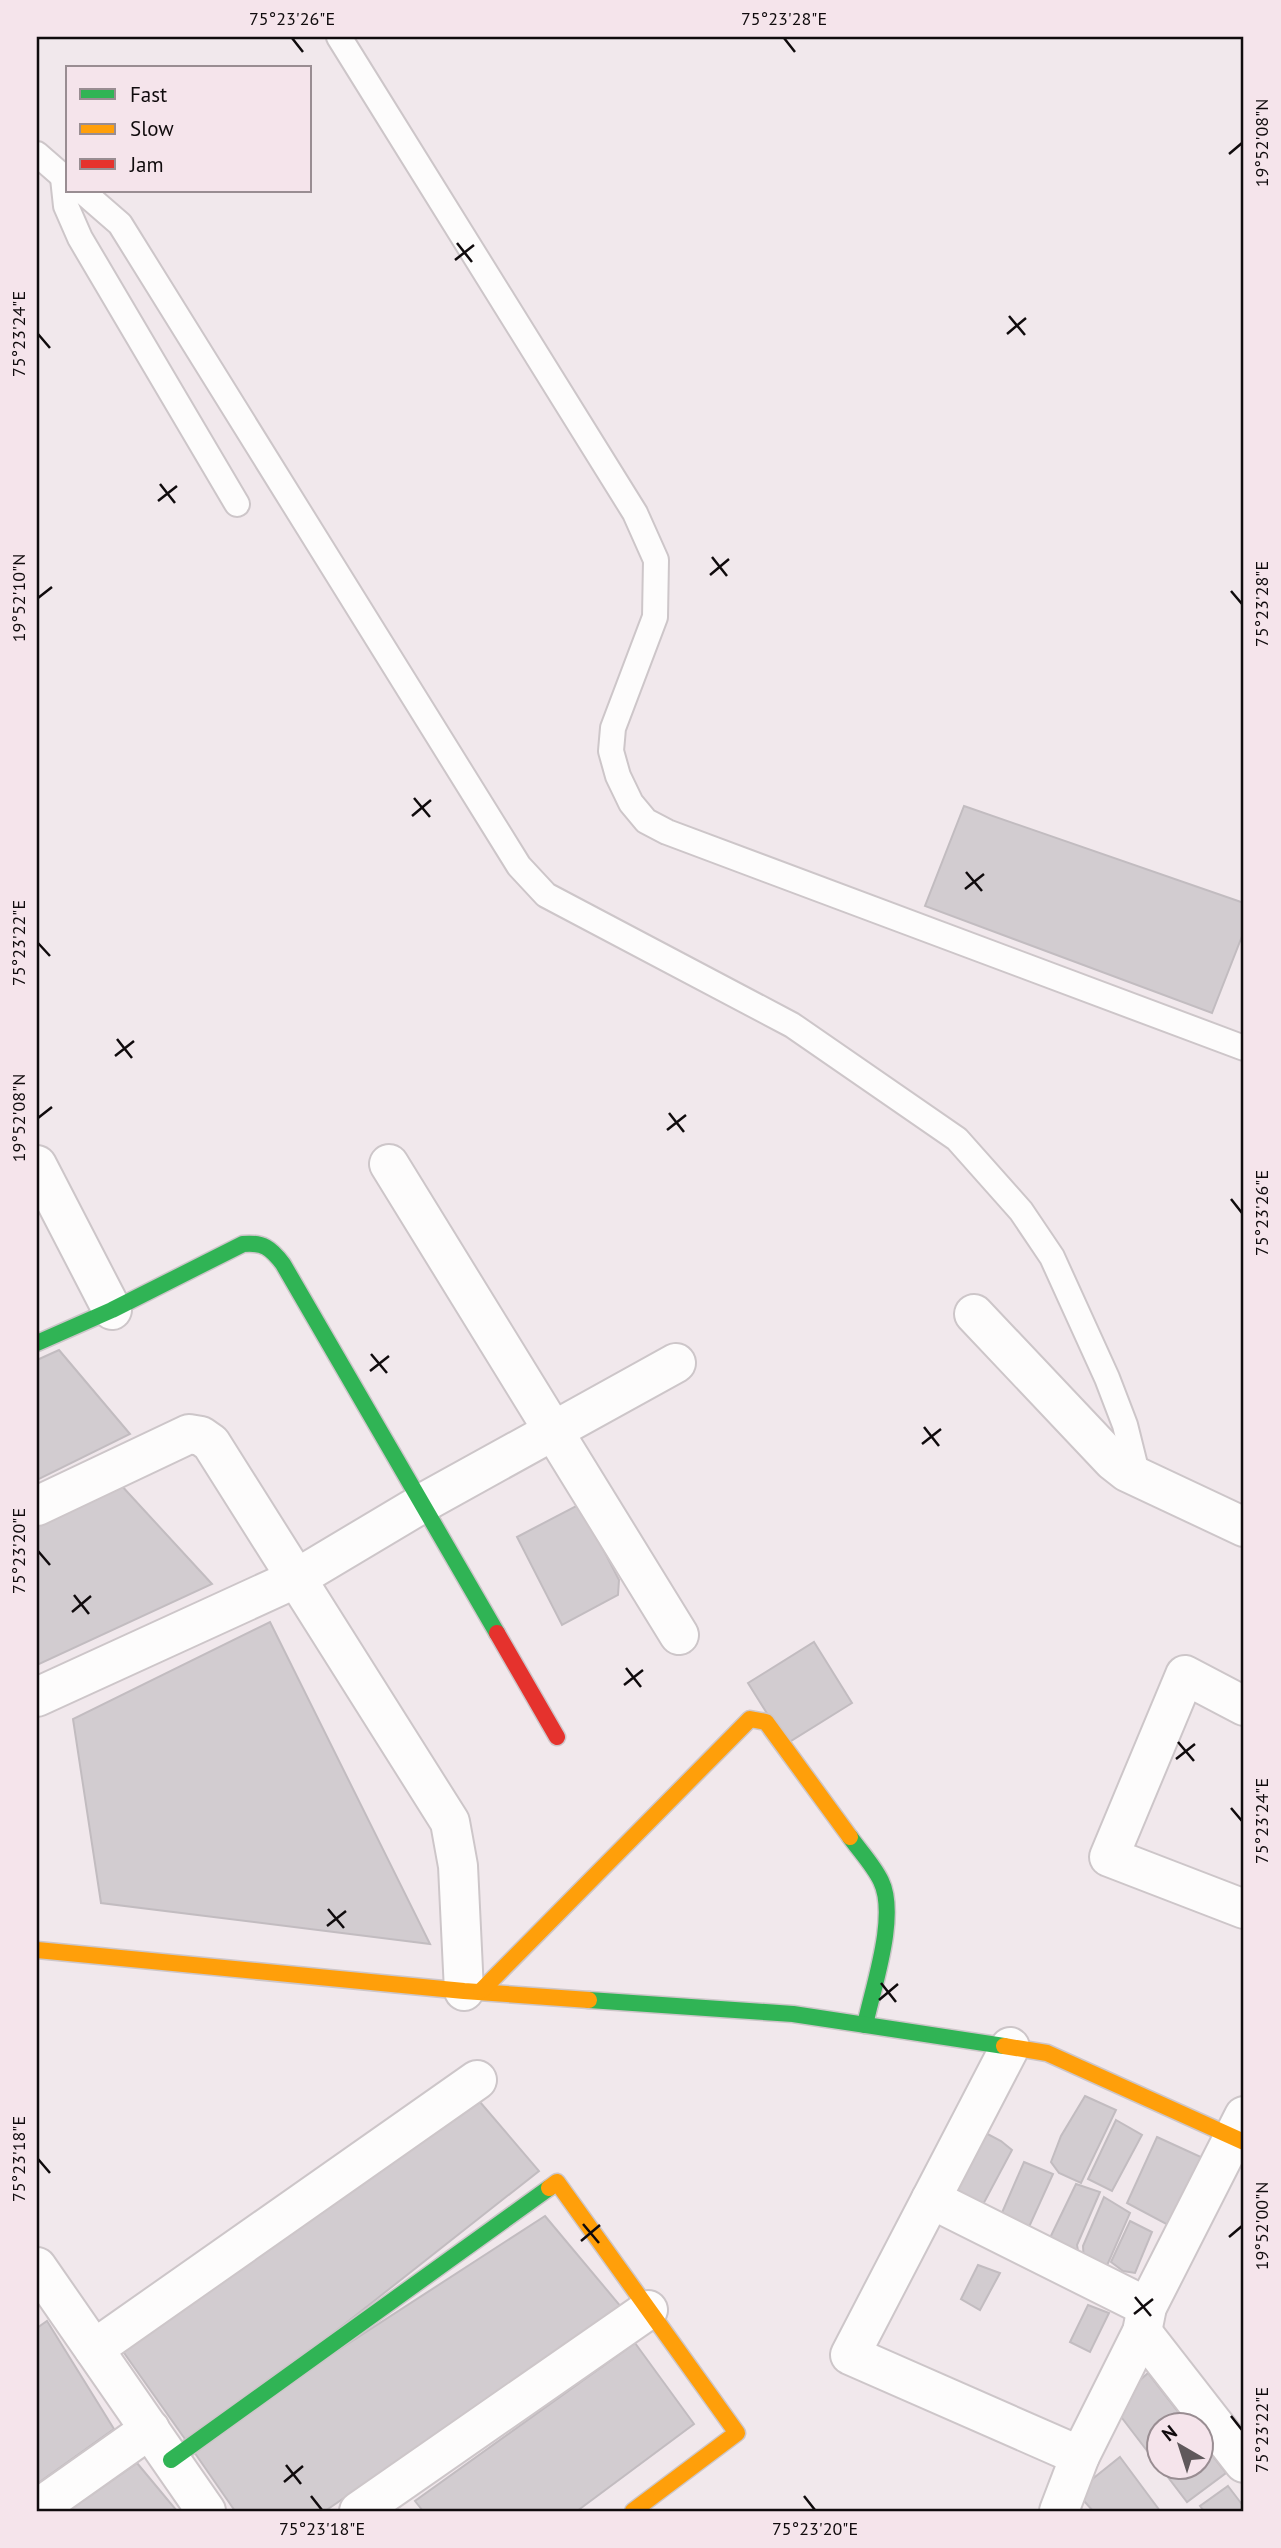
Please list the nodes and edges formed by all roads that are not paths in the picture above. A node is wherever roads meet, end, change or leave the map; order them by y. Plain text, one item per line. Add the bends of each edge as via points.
1 (339, 37) edge
2 (37, 154) edge
3 (66, 179) edge
4 (69, 192) edge
5 (82, 192) edge
6 (237, 504) dead end
7 (1244, 1048) edge
8 (389, 1164) dead end
9 (37, 1165) edge
10 (113, 1310) junction
11 (974, 1314) dead end
12 (37, 1343) edge
13 (676, 1363) dead end
14 (554, 1430) junction
15 (1138, 1477) junction
16 (421, 1504) junction
17 (37, 1506) edge
18 (1244, 1527) edge
19 (297, 1578) junction
20 (679, 1635) dead end
21 (37, 1697) edge
22 (1244, 1706) edge
23 (558, 1737) dead end
24 (1244, 1909) edge
25 (37, 1950) edge
26 (472, 1991) junction
27 (865, 2025) junction
28 (1010, 2047) junction
29 (477, 2080) dead end
30 (1241, 2131) edge
31 (931, 2199) junction
32 (41, 2284) edge
33 (648, 2309) junction
34 (1144, 2319) junction
35 (94, 2349) junction
36 (160, 2445) junction
37 (1080, 2456) junction
38 (1244, 2463) edge
39 (37, 2509) edge
40 (206, 2511) edge
41 (359, 2511) edge
42 (633, 2511) edge
43 (1059, 2511) edge

1 - 7 lane via 635,513 656,560 654,617 613,728 611,751 631,803 646,821
2 - 3 lane
4 - 6 lane via 66,206 80,238
5 - 15 lane via 120,224 519,866 546,895 792,1025 957,1139 1021,1211 1052,1257 1107,1378
8 - 14 street
9 - 10 street
10 - 12 street
10 - 16 street via 243,1244 269,1246
11 - 15 street via 1114,1461
13 - 14 street
14 - 16 street
14 - 20 street
15 - 18 street
16 - 19 street
16 - 23 street
17 - 19 street via 189,1434 201,1436 211,1443
19 - 21 street
19 - 26 street via 450,1822
22 - 24 street via 1185,1675 1109,1857
25 - 26 street
26 - 27 street via 793,2014
26 - 27 street via 750,1719 757,1719 766,1722 881,1880 888,1899 888,1921
27 - 28 street
28 - 30 street via 1047,2053
28 - 31 street
29 - 35 street
30 - 34 street
31 - 34 street
31 - 37 street via 850,2354
32 - 35 street
33 - 36 street via 557,2182
33 - 41 street
33 - 42 street via 737,2433
34 - 37 street
34 - 38 street
35 - 36 street
36 - 39 street
36 - 40 street
37 - 43 street

